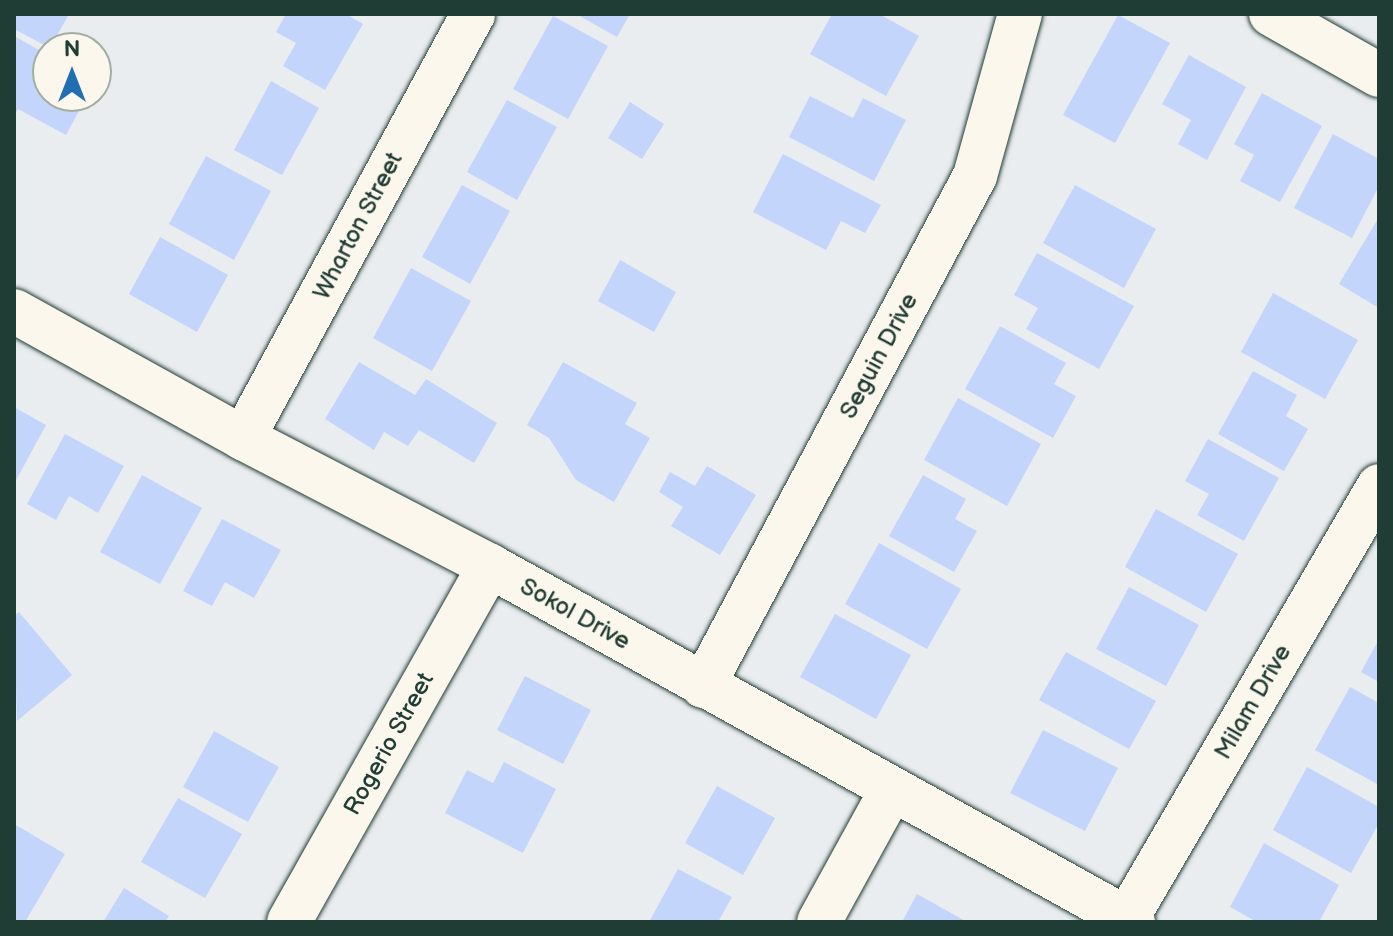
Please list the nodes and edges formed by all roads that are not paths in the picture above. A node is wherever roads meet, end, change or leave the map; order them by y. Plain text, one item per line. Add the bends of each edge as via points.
1 (473, 14) edge
2 (1020, 14) edge
3 (1271, 14) edge
4 (1379, 75) edge
5 (14, 311) edge
6 (243, 438) junction
7 (1379, 486) edge
8 (490, 566) junction
9 (703, 686) junction
10 (891, 791) junction
11 (1130, 920) edge
12 (289, 922) edge
13 (819, 922) edge

1 - 6 street, Wharton Street
2 - 9 street, Seguin Drive via 975,176
3 - 4 street
5 - 6 street, Sokol Drive
6 - 8 street, Sokol Drive
7 - 11 street, Milam Drive
8 - 9 street, Sokol Drive
8 - 12 street, Rogerio Street
9 - 10 street, Sokol Drive
10 - 11 street, Sokol Drive
10 - 13 street

